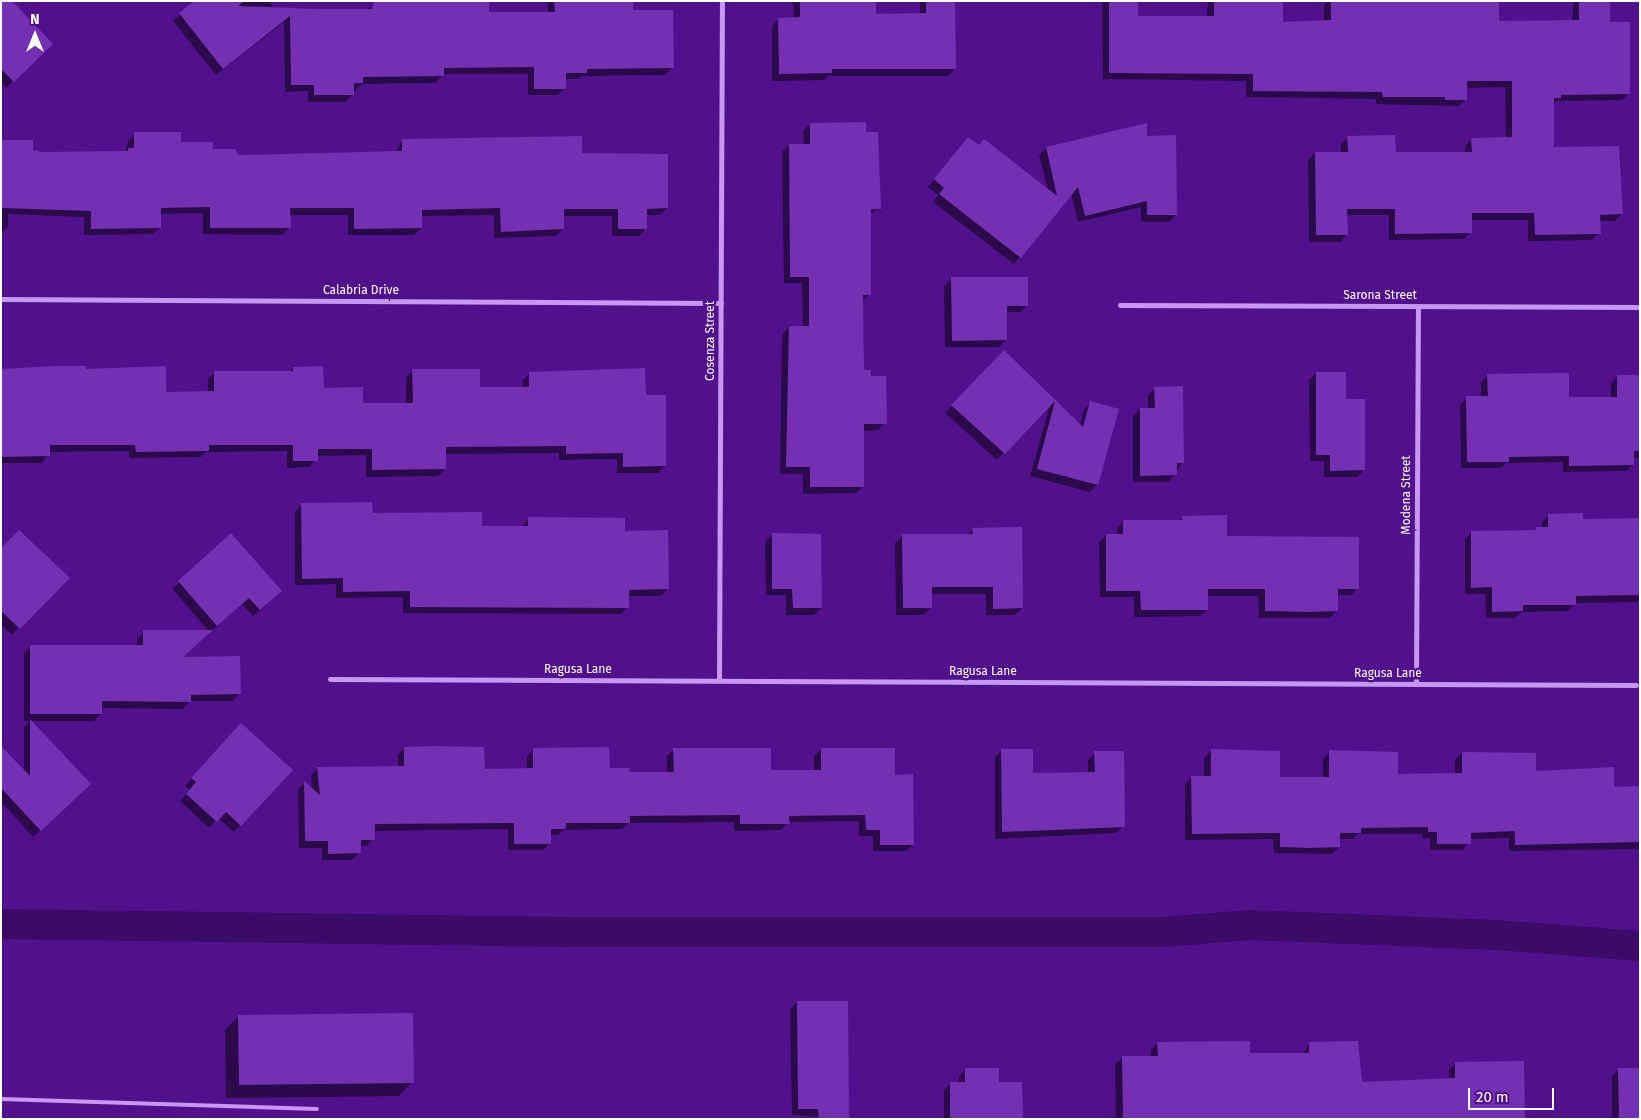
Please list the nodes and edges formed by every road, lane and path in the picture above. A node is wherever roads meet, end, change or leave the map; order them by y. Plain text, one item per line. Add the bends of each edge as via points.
1 (722, 1) edge
2 (1, 299) edge
3 (721, 303) junction
4 (1120, 305) dead end
5 (1418, 306) junction
6 (1640, 307) edge
7 (330, 678) dead end
8 (719, 680) junction
9 (1416, 684) junction
10 (1636, 685) dead end
11 (1, 1099) edge
12 (317, 1109) dead end

1 - 3 street, Cosenza Street
2 - 3 street, Calabria Drive
3 - 8 street, Cosenza Street
4 - 5 street, Sarona Street
5 - 6 street, Sarona Street
5 - 9 street, Modena Street
7 - 8 street, Ragusa Lane
8 - 9 street, Ragusa Lane
9 - 10 street, Ragusa Lane
11 - 12 lane

